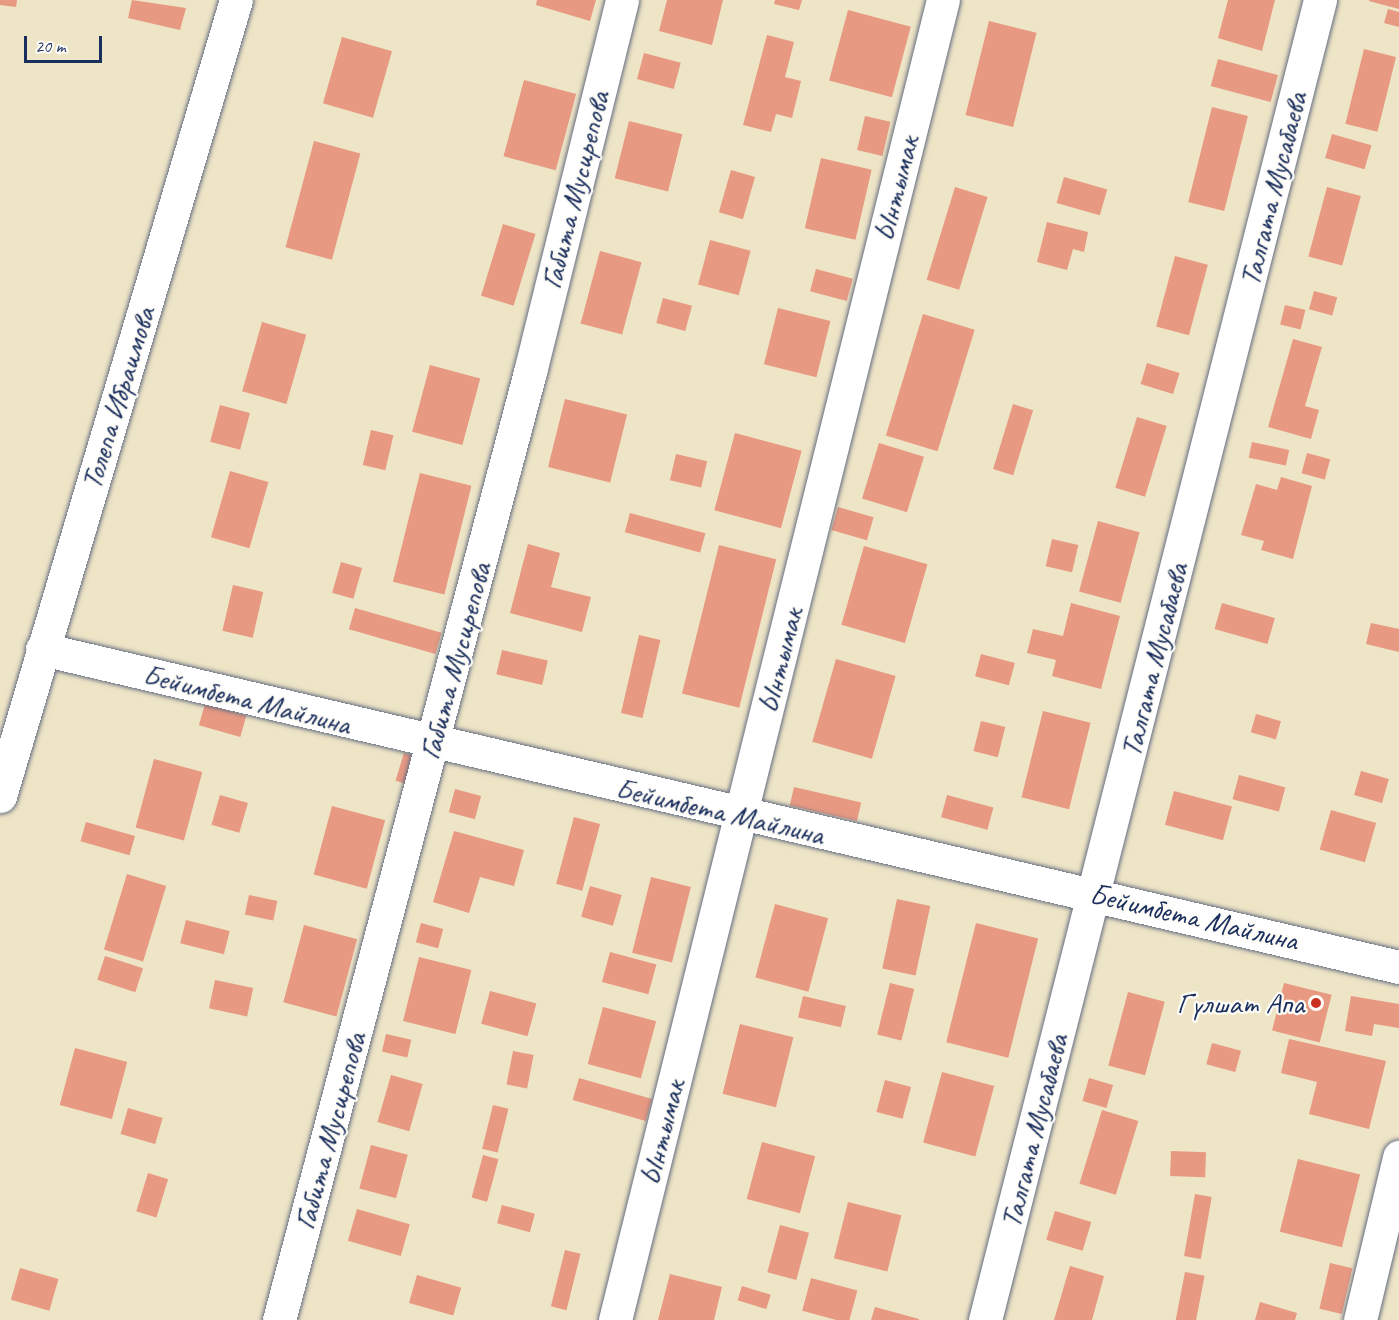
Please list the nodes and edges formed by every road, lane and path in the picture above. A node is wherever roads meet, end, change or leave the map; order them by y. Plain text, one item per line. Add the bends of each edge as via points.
1 (236, 0) edge
2 (622, 0) edge
3 (943, 0) edge
4 (1320, 0) edge
5 (42, 649) junction
6 (433, 743) junction
7 (0, 796) edge
8 (741, 817) junction
9 (1095, 893) junction
10 (1399, 967) edge
11 (1399, 1157) edge
12 (279, 1320) edge
13 (615, 1320) edge
14 (985, 1320) edge
15 (1360, 1320) edge

1 - 5 street, Толепа Ибраимова
2 - 6 street, Габита Мусирепова
3 - 8 street, Ынтымак
4 - 9 street, Талгата Мусабаева
5 - 6 street, Бейимбета Майлина
5 - 7 street, Толепа Ибраимова
6 - 8 street, Бейимбета Майлина
6 - 12 street, Габита Мусирепова
8 - 9 street, Бейимбета Майлина
8 - 13 street, Ынтымак
9 - 10 street, Бейимбета Майлина
9 - 14 street, Талгата Мусабаева
11 - 15 street

